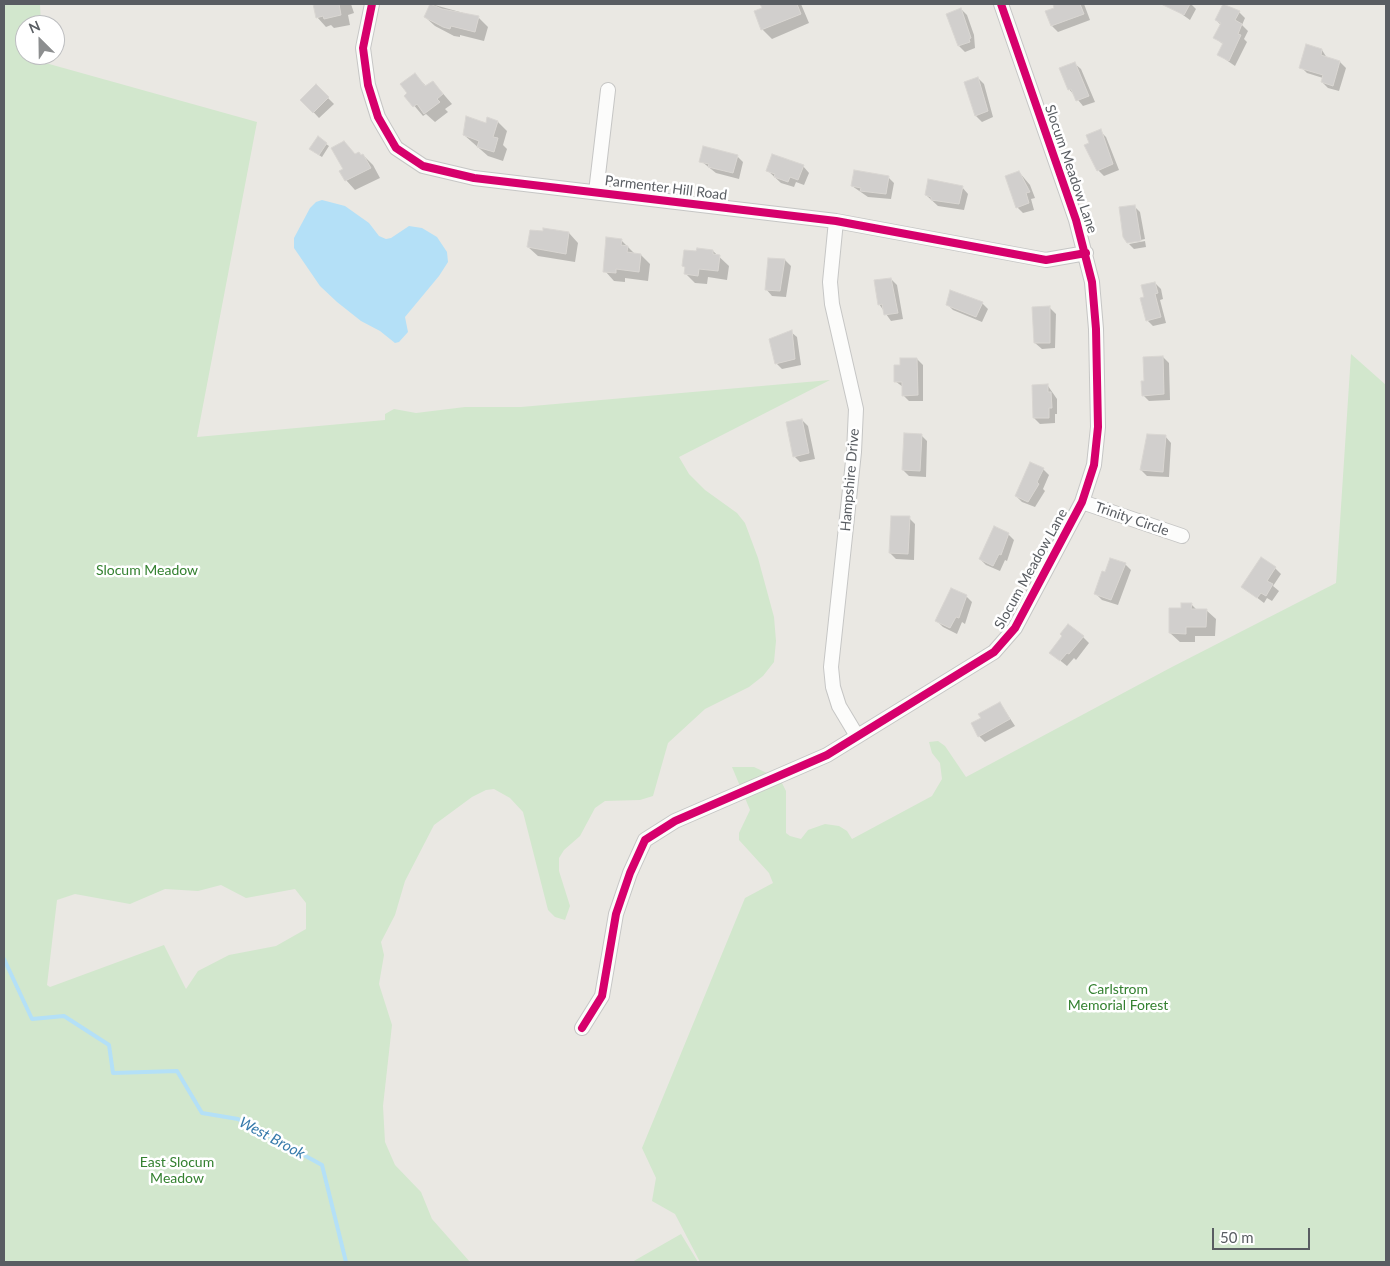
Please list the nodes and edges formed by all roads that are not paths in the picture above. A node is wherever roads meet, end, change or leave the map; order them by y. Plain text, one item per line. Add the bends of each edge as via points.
1 (372, 4) edge
2 (1001, 4) edge
3 (608, 90) dead end
4 (596, 192) junction
5 (836, 221) junction
6 (1086, 253) junction
7 (1082, 502) junction
8 (1182, 536) dead end
9 (857, 736) junction
10 (582, 1028) dead end

1 - 4 street, Parmenter Hill Road via 363,48 368,85 378,117 396,148 423,166 474,178
2 - 6 street, Slocum Meadow Lane
3 - 4 street
4 - 5 street, Parmenter Hill Road
5 - 6 street, Parmenter Hill Road via 1046,260
5 - 9 street, Hampshire Drive via 830,282 832,304 856,409 831,667 833,687 840,706
6 - 7 street, Slocum Meadow Lane via 1095,313 1098,427 1094,465
7 - 8 street, Trinity Circle
7 - 9 street, Slocum Meadow Lane via 1019,621 1005,641 981,662
9 - 10 street, Slocum Meadow Lane via 809,764 675,821 644,840 616,914 602,996

